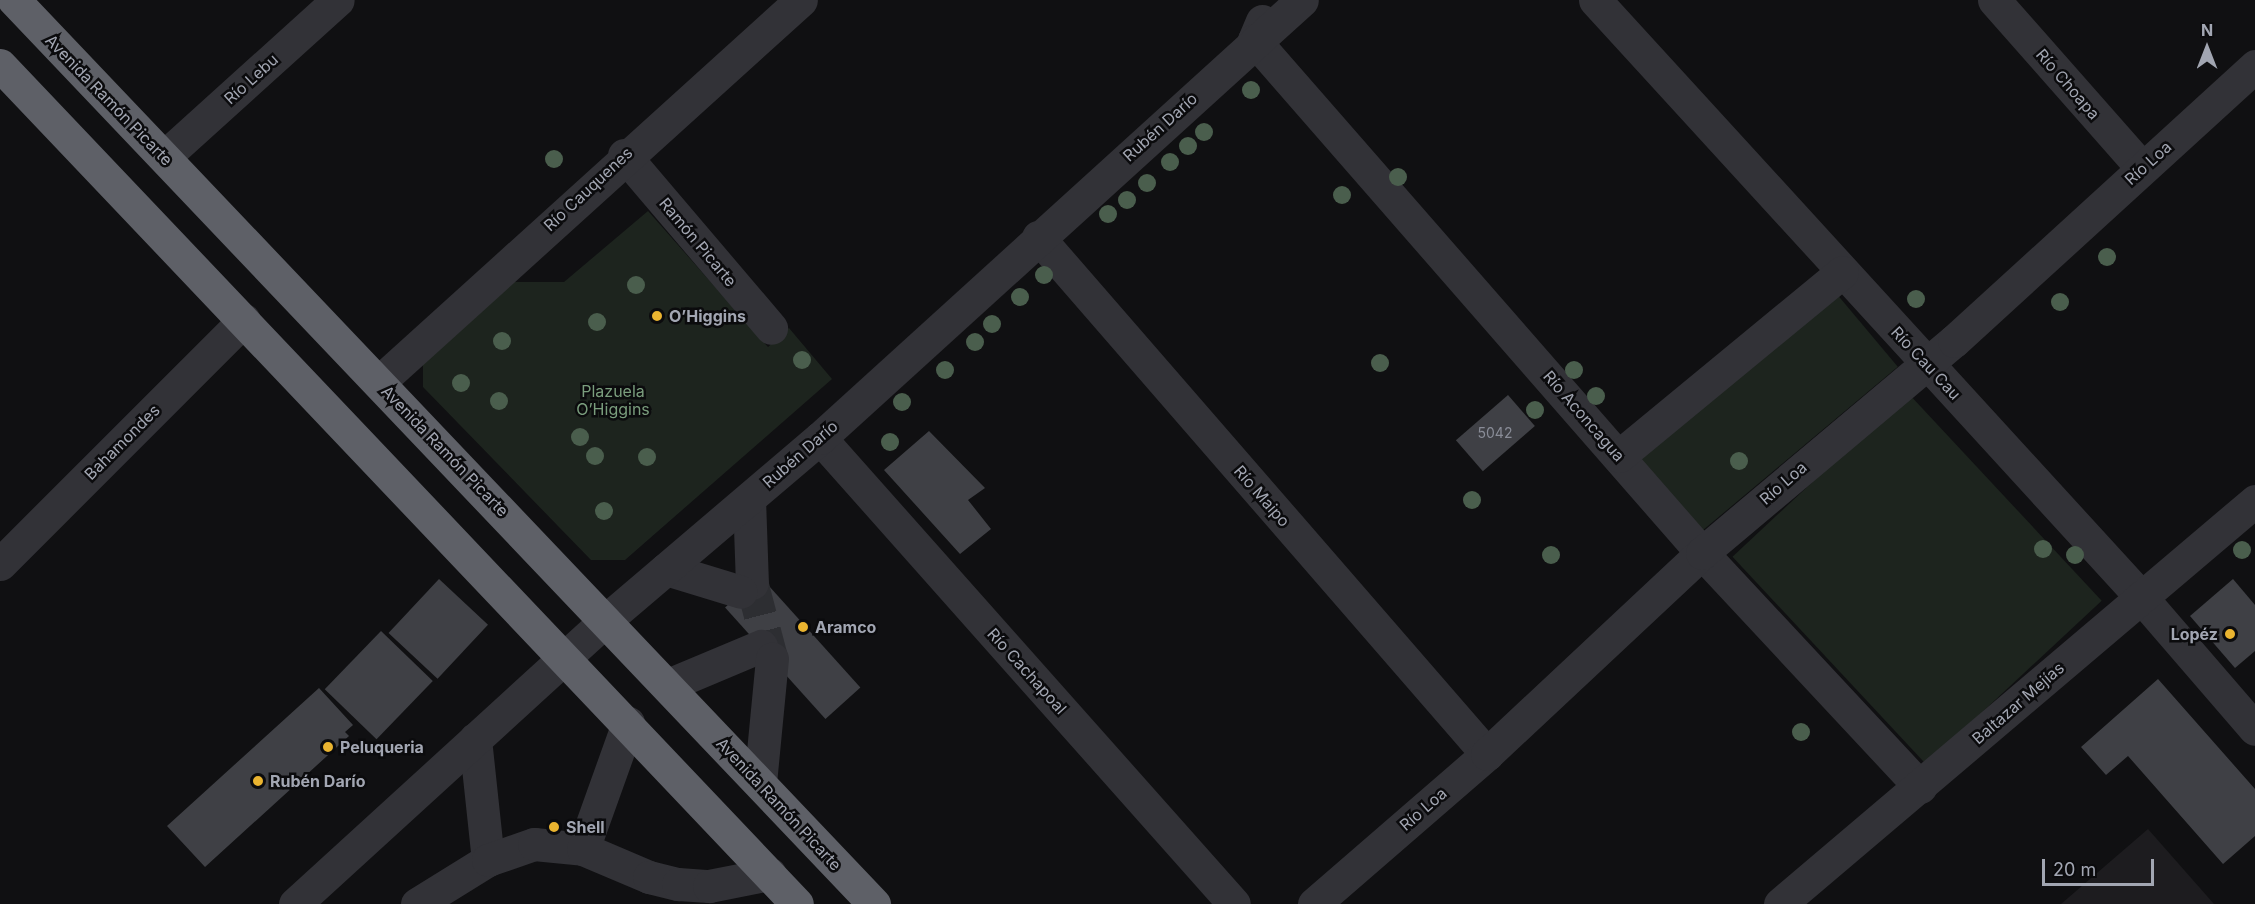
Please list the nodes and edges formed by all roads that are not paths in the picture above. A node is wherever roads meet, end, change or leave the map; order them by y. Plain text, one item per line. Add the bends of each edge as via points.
1 (14, 0) edge
2 (338, 0) edge
3 (801, 0) edge
4 (1271, 0) edge
5 (1302, 0) edge
6 (1594, 0) edge
7 (1994, 0) edge
8 (1254, 40) junction
9 (0, 65) edge
10 (2255, 66) edge
11 (624, 155) junction
12 (164, 157) junction
13 (2142, 168) junction
14 (1038, 237) junction
15 (1842, 272) junction
16 (244, 320) junction
17 (771, 328) dead end
18 (1925, 363) junction
19 (379, 382) junction
20 (820, 438) junction
21 (1619, 456) junction
22 (749, 499) junction
23 (2255, 501) edge
24 (1702, 553) junction
25 (0, 564) edge
26 (666, 569) junction
27 (2140, 597) junction
28 (606, 620) junction
29 (566, 656) junction
30 (668, 685) junction
31 (628, 723) junction
32 (2255, 729) edge
33 (475, 739) junction
34 (1487, 754) junction
35 (760, 783) junction
36 (1920, 787) junction
37 (583, 849) junction
38 (488, 860) junction
39 (770, 874) junction
40 (295, 904) edge
41 (417, 904) edge
42 (797, 904) edge
43 (874, 904) edge
44 (1234, 904) edge
45 (1314, 904) edge
46 (1780, 904) edge

1 - 12 highway, Avenida Ramón Picarte
2 - 12 street, Río Lebu
3 - 11 street, Río Cauquenes
4 - 8 street
5 - 8 street, Rubén Darío
6 - 15 street, Río Cau Cau
7 - 13 street, Río Choapa
8 - 14 street, Rubén Darío
8 - 21 street, Río Aconcagua
9 - 16 highway
10 - 13 street, Río Loa
11 - 17 street, Ramón Picarte
11 - 19 street, Río Cauquenes
12 - 19 highway, Avenida Ramón Picarte
13 - 18 street, Río Loa
14 - 20 street, Rubén Darío
14 - 34 street, Río Maipo
15 - 18 street, Río Cau Cau
15 - 21 street
16 - 25 street, Bahamondes
16 - 29 highway
18 - 24 street, Río Loa
18 - 27 street, Río Cau Cau
19 - 28 highway, Avenida Ramón Picarte
20 - 22 street, Rubén Darío
20 - 44 street, Río Cachapoal
21 - 24 street, Río Aconcagua
22 - 26 street, Rubén Darío
22 - 26 street via 746,588
23 - 27 street, Baltazar Mejías
24 - 34 street, Río Loa
24 - 36 street, Río Aconcagua
26 - 28 street, Rubén Darío
27 - 32 street, Río Cau Cau
27 - 36 street, Baltazar Mejías
28 - 29 street, Rubén Darío
28 - 30 highway, Avenida Ramón Picarte
29 - 31 highway
29 - 33 street, Rubén Darío
30 - 35 highway, Avenida Ramón Picarte
30 - 35 street via 766,652
31 - 37 street
31 - 39 highway
33 - 38 street
33 - 40 street, Rubén Darío
34 - 45 street, Río Loa
35 - 43 highway, Avenida Ramón Picarte
36 - 46 street, Baltazar Mejías
37 - 38 street via 534,844
37 - 39 street via 648,877 678,884 720,885
38 - 41 street
39 - 42 highway

